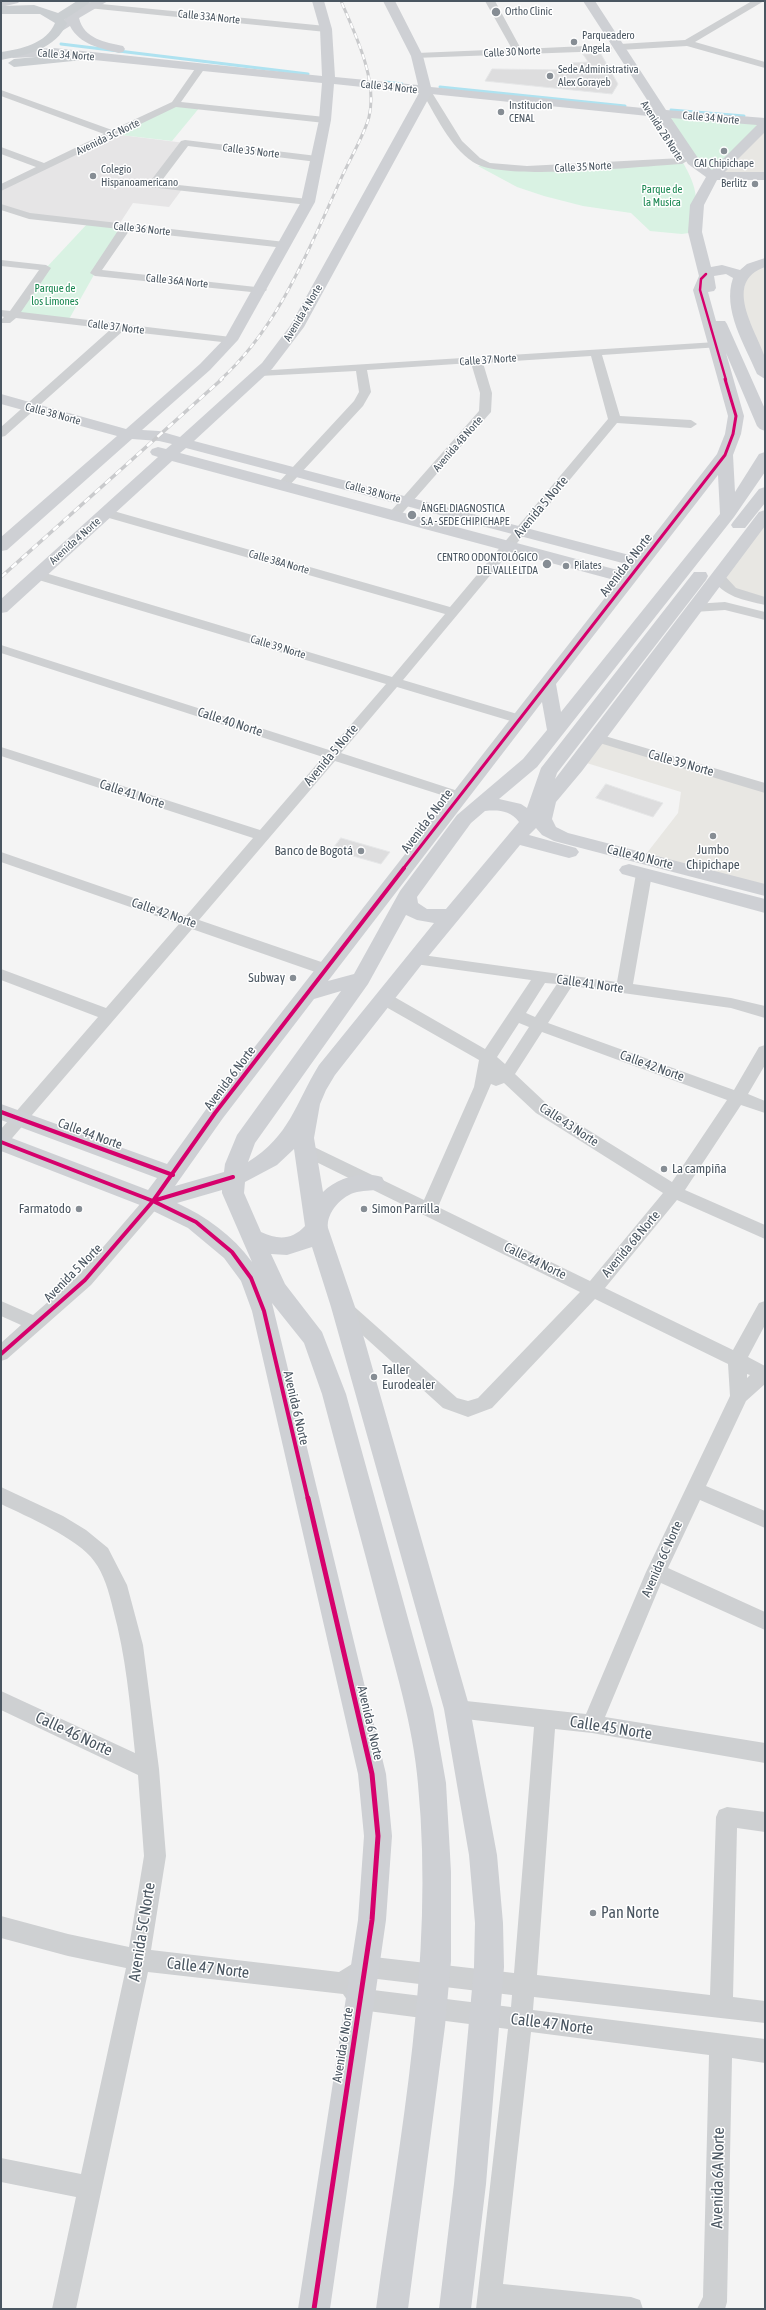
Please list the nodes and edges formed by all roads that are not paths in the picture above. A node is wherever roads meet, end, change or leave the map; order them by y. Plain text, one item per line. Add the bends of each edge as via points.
1 (44, 1) edge
2 (318, 1) edge
3 (389, 1) edge
4 (490, 1) edge
5 (577, 1) edge
6 (590, 1) edge
7 (759, 1) edge
8 (93, 3) edge
9 (6, 6) edge
10 (73, 17) junction
11 (59, 24) junction
12 (326, 29) junction
13 (49, 39) junction
14 (687, 43) junction
15 (620, 47) junction
16 (607, 48) junction
17 (119, 49) junction
18 (518, 52) junction
19 (7, 55) edge
20 (89, 56) junction
21 (417, 56) junction
22 (765, 56) edge
23 (755, 62) junction
24 (1, 64) edge
25 (765, 65) edge
26 (200, 68) junction
27 (329, 75) junction
28 (424, 85) junction
29 (1, 93) edge
30 (175, 104) junction
31 (655, 109) junction
32 (765, 116) edge
33 (325, 120) junction
34 (765, 123) edge
35 (113, 134) junction
36 (1, 150) edge
37 (317, 159) junction
38 (682, 161) junction
39 (45, 167) junction
40 (713, 176) junction
41 (765, 176) edge
42 (1, 188) edge
43 (308, 202) junction
44 (697, 205) junction
45 (1, 207) edge
46 (126, 227) junction
47 (699, 244) junction
48 (285, 245) junction
49 (765, 262) edge
50 (1, 263) edge
51 (706, 274) junction
52 (741, 277) junction
53 (261, 290) junction
54 (7, 314) edge
55 (1, 325) edge
56 (120, 327) junction
57 (716, 333) junction
58 (231, 340) junction
59 (596, 353) junction
60 (476, 360) junction
61 (361, 368) junction
62 (260, 373) junction
63 (765, 374) edge
64 (1, 399) edge
65 (32, 408) junction
66 (614, 419) junction
67 (691, 424) dead end
68 (765, 426) edge
69 (1, 433) edge
70 (128, 434) junction
71 (183, 442) junction
72 (170, 455) junction
73 (725, 455) junction
74 (765, 457) edge
75 (296, 472) junction
76 (283, 485) junction
77 (765, 492) edge
78 (408, 501) junction
79 (106, 512) junction
80 (728, 514) junction
81 (394, 515) junction
82 (765, 515) edge
83 (522, 532) junction
84 (1, 546) edge
85 (508, 546) junction
86 (640, 563) junction
87 (37, 575) junction
88 (718, 577) junction
89 (628, 578) junction
90 (765, 601) edge
91 (1, 608) edge
92 (694, 608) junction
93 (452, 612) junction
94 (765, 616) edge
95 (1, 649) edge
96 (393, 681) junction
97 (547, 683) junction
98 (519, 719) junction
99 (556, 731) junction
100 (598, 738) junction
101 (1, 751) edge
102 (331, 754) junction
103 (765, 788) edge
104 (459, 796) junction
105 (547, 802) junction
106 (478, 807) junction
107 (527, 826) junction
108 (263, 836) junction
109 (1, 857) edge
110 (644, 874) junction
111 (765, 890) edge
112 (407, 896) junction
113 (765, 906) edge
114 (454, 914) junction
115 (190, 922) junction
116 (415, 959) junction
117 (327, 970) junction
118 (1, 974) edge
119 (541, 977) junction
120 (361, 979) junction
121 (567, 981) junction
122 (624, 988) junction
123 (308, 993) junction
124 (385, 999) junction
125 (765, 1012) edge
126 (109, 1015) junction
127 (516, 1015) junction
128 (538, 1025) junction
129 (765, 1052) edge
130 (488, 1058) junction
131 (506, 1076) junction
132 (482, 1087) junction
133 (738, 1098) junction
134 (765, 1107) edge
135 (307, 1111) junction
136 (10, 1115) edge
137 (1, 1141) edge
138 (304, 1149) junction
139 (173, 1175) junction
140 (233, 1177) junction
141 (374, 1183) junction
142 (674, 1192) junction
143 (154, 1200) junction
144 (428, 1210) junction
145 (317, 1224) junction
146 (765, 1232) edge
147 (252, 1237) junction
148 (593, 1290) junction
149 (344, 1306) junction
150 (1, 1308) edge
151 (765, 1308) edge
152 (36, 1324) junction
153 (1, 1354) edge
154 (737, 1361) junction
155 (765, 1374) edge
156 (739, 1396) junction
157 (694, 1489) junction
158 (1, 1495) edge
159 (765, 1520) edge
160 (656, 1572) junction
161 (765, 1622) edge
162 (1, 1700) edge
163 (457, 1709) junction
164 (545, 1719) junction
165 (592, 1724) junction
166 (765, 1753) edge
167 (148, 1769) junction
168 (765, 1822) edge
169 (1, 1927) edge
170 (139, 1960) junction
171 (435, 1975) junction
172 (488, 1981) junction
173 (357, 1983) junction
174 (524, 1985) junction
175 (721, 2007) junction
176 (432, 2008) junction
177 (765, 2012) edge
178 (485, 2015) junction
179 (521, 2020) junction
180 (721, 2045) junction
181 (765, 2051) edge
182 (1, 2170) edge
183 (90, 2188) junction
184 (489, 2302) edge
185 (64, 2309) edge
186 (314, 2309) edge
187 (392, 2309) edge
188 (455, 2309) edge
189 (631, 2309) edge
190 (709, 2309) edge

1 - 9 main road
2 - 12 main road
3 - 21 main road
4 - 18 street
5 - 16 main road, Avenida 2B Norte
6 - 15 main road, Avenida 2B Norte
7 - 14 street
8 - 10 main road
8 - 11 main road via 71,8
8 - 12 street, Calle 33A Norte
9 - 11 main road via 39,11
10 - 11 main road
10 - 17 main road via 74,28 81,35
11 - 13 main road
12 - 27 main road
13 - 17 main road, Calle 34 Norte
13 - 19 main road via 37,46
14 - 15 street
14 - 23 street
15 - 31 main road, Avenida 2B Norte
16 - 18 street, Calle 30 Norte
16 - 31 main road, Avenida 2B Norte
17 - 27 main road, Calle 34 Norte via 312,70
18 - 21 street, Calle 30 Norte
19 - 20 main road, Calle 34 Norte via 44,52
20 - 24 main road
20 - 26 main road, Calle 34 Norte
21 - 28 main road
22 - 23 street
23 - 25 street
26 - 27 main road, Calle 34 Norte
26 - 30 street, Avenida 3C Norte
27 - 28 main road, Calle 34 Norte
27 - 33 main road
28 - 31 main road, Calle 34 Norte via 433,83
28 - 38 street, Calle 35 Norte via 458,143 476,160 486,165 527,170
28 - 62 main road, Avenida 4 Norte via 297,327
29 - 35 street
30 - 33 street
30 - 35 street, Avenida 3C Norte
31 - 32 main road, Calle 34 Norte
31 - 34 main road, Calle 34 Norte
31 - 38 main road, Avenida 2B Norte
31 - 40 main road, Avenida 2B Norte via 693,160 702,170
33 - 37 main road
34 - 40 main road, Avenida 6 Norte
35 - 39 street, Avenida 3C Norte
36 - 39 street
37 - 43 main road
37 - 43 street, Calle 35 Norte via 185,143 153,185
38 - 44 main road, Avenida 2B Norte via 693,180
39 - 42 street, Avenida 3C Norte
40 - 41 main road
40 - 44 main road, Avenida 6 Norte
43 - 48 main road
44 - 47 main road, Avenida 6 Norte via 694,232
45 - 46 street, Calle 36 Norte via 30,216
46 - 48 street, Calle 36 Norte
46 - 53 street, Calle 36A Norte via 95,273
47 - 49 main road via 706,253 720,260 738,263
47 - 51 main road, Avenida 6 Norte
48 - 53 main road
49 - 52 main road via 748,269
50 - 54 street via 46,269
51 - 52 main road via 721,270 734,272
51 - 57 main road, Avenida 6 Norte via 700,290
52 - 63 main road via 737,291 737,306
53 - 58 main road
54 - 55 street
54 - 56 street, Calle 37 Norte
56 - 58 street, Calle 37 Norte
56 - 65 street
57 - 59 street, Calle 37 Norte
57 - 68 main road, Avenida 6 Norte
57 - 73 main road, Avenida 6 Norte via 736,416
58 - 70 main road via 205,367
59 - 60 street, Calle 37 Norte
59 - 66 street
60 - 61 street, Calle 37 Norte
60 - 78 street, Avenida 4B Norte via 487,394 488,404 485,412
61 - 62 street, Calle 37 Norte
61 - 75 street via 365,392
62 - 71 main road, Avenida 4 Norte
64 - 65 main road, Calle 38 Norte
65 - 69 street
65 - 70 main road, Calle 38 Norte
66 - 67 street
66 - 83 street, Avenida 5 Norte
70 - 71 main road, Calle 38 Norte via 159,436
70 - 72 main road, Calle 38 Norte via 145,448
70 - 84 main road
71 - 72 main road, Avenida 4 Norte
71 - 75 main road, Calle 38 Norte
72 - 76 main road, Calle 38 Norte
72 - 79 main road, Avenida 4 Norte
73 - 80 main road
73 - 86 main road, Avenida 6 Norte
74 - 80 main road
75 - 76 street
75 - 78 main road, Calle 38 Norte
76 - 81 main road, Calle 38 Norte
77 - 107 main road via 548,772
78 - 81 street, Avenida 4B Norte
78 - 83 main road, Calle 38 Norte
79 - 87 main road, Avenida 4 Norte
79 - 93 street, Calle 38A Norte
80 - 99 main road
81 - 85 main road, Calle 38 Norte
82 - 88 main road
83 - 85 street, Avenida 5 Norte
83 - 86 main road, Calle 38 Norte
85 - 89 main road, Calle 38 Norte
85 - 93 street, Avenida 5 Norte
86 - 89 main road, Avenida 6 Norte
87 - 91 main road, Avenida 4 Norte
87 - 96 street, Calle 39 Norte
88 - 90 street via 728,589
88 - 92 main road
89 - 97 main road, Avenida 6 Norte
92 - 94 street via 725,606
92 - 100 main road
93 - 96 street, Avenida 5 Norte
95 - 102 street, Calle 40 Norte
96 - 98 street, Calle 39 Norte
96 - 102 street, Avenida 5 Norte
97 - 98 main road, Avenida 6 Norte
97 - 99 main road
98 - 104 main road, Avenida 6 Norte
99 - 106 main road via 530,763
100 - 103 street, Calle 39 Norte
100 - 105 main road
101 - 108 street, Calle 41 Norte
102 - 104 street, Calle 40 Norte
102 - 108 street, Avenida 5 Norte
104 - 117 main road, Avenida 6 Norte
105 - 107 main road
105 - 111 main road, Calle 40 Norte via 542,821 547,829 561,837
106 - 107 main road via 499,804 510,806 526,817
106 - 112 main road via 464,819
107 - 110 main road, Calle 40 Norte
107 - 114 main road
108 - 115 street, Avenida 5 Norte
109 - 115 street, Calle 42 Norte
110 - 113 main road, Calle 40 Norte
110 - 122 street
112 - 114 main road via 407,903 412,910 421,915 432,917
112 - 120 main road
114 - 116 main road
115 - 117 street, Calle 42 Norte
115 - 126 street, Avenida 5 Norte
116 - 119 street, Calle 41 Norte
116 - 124 main road
117 - 123 main road, Avenida 6 Norte
118 - 126 street
119 - 121 street, Calle 41 Norte
119 - 127 street
120 - 123 main road
120 - 140 main road via 245,1141
121 - 122 street, Calle 41 Norte
121 - 128 street
122 - 125 street, Calle 41 Norte via 731,1004
123 - 139 main road, Avenida 6 Norte via 216,1113
124 - 130 street, Calle 43 Norte
124 - 135 main road via 327,1070 315,1090
126 - 136 street, Avenida 5 Norte
127 - 128 street, Calle 42 Norte
127 - 130 street
128 - 131 street
128 - 133 street, Calle 42 Norte
129 - 133 street, Avenida 6B Norte
130 - 131 street, Calle 43 Norte
130 - 132 street
131 - 132 street
131 - 142 street, Calle 43 Norte via 542,1109
132 - 144 street
133 - 134 street, Calle 42 Norte
133 - 142 street, Avenida 6B Norte
135 - 138 main road
135 - 140 main road via 282,1148 262,1164
136 - 137 street, Avenida 5 Norte
136 - 139 main road, Calle 44 Norte
137 - 143 main road
138 - 141 street, Calle 44 Norte
138 - 145 main road
139 - 143 main road, Avenida 6 Norte
140 - 143 main road
140 - 147 main road via 233,1193
141 - 144 street, Calle 44 Norte
141 - 145 main road via 361,1181 346,1186 333,1195 321,1208
142 - 146 street, Calle 43 Norte
142 - 148 street, Avenida 6B Norte
143 - 152 street, Avenida 5 Norte via 84,1280
143 - 173 main road, Avenida 6 Norte via 196,1222 232,1252 251,1278 264,1311 372,1774 378,1836 372,1920
144 - 148 street, Calle 44 Norte
145 - 147 main road via 304,1242 282,1247 266,1244
145 - 149 main road
147 - 171 main road via 275,1288 318,1347 334,1394 420,1709 432,1783 435,1827
148 - 149 street, Avenida 6B Norte via 485,1404 468,1409 450,1403
148 - 154 street, Calle 44 Norte
149 - 163 main road
150 - 152 street
151 - 154 street
152 - 153 street, Avenida 5 Norte
154 - 155 street, Calle 44 Norte
154 - 156 street, Avenida 6C Norte
155 - 156 street, Avenida 6C Norte
156 - 157 street, Avenida 6C Norte
157 - 159 street
157 - 160 street, Avenida 6C Norte
158 - 167 street, Avenida 5C Norte via 56,1522 102,1554 117,1585 133,1645
160 - 161 street
160 - 165 street, Avenida 6C Norte
162 - 167 street, Calle 46 Norte
163 - 164 street, Calle 45 Norte
163 - 172 main road via 484,1855 489,1923
164 - 165 street, Calle 45 Norte
164 - 174 street
165 - 166 street, Calle 45 Norte
167 - 170 street, Avenida 5C Norte via 155,1856
168 - 175 street via 726,1818
169 - 170 street, Calle 47 Norte
170 - 173 street, Calle 47 Norte
170 - 183 street, Avenida 5C Norte
171 - 172 street, Calle 47 Norte
171 - 173 street, Calle 47 Norte
171 - 176 main road
172 - 174 street, Calle 47 Norte
172 - 178 main road
173 - 176 street, Calle 47 Norte
173 - 186 main road, Avenida 6 Norte
174 - 175 street, Calle 47 Norte
174 - 179 street
175 - 177 street, Calle 47 Norte
176 - 178 street, Calle 47 Norte
176 - 187 main road
178 - 179 street, Calle 47 Norte
178 - 188 main road
179 - 180 street, Calle 47 Norte
179 - 184 street
180 - 181 street, Calle 47 Norte
180 - 190 street, Avenida 6A Norte via 715,2302
182 - 183 street
183 - 185 street, Avenida 5C Norte
184 - 189 street

